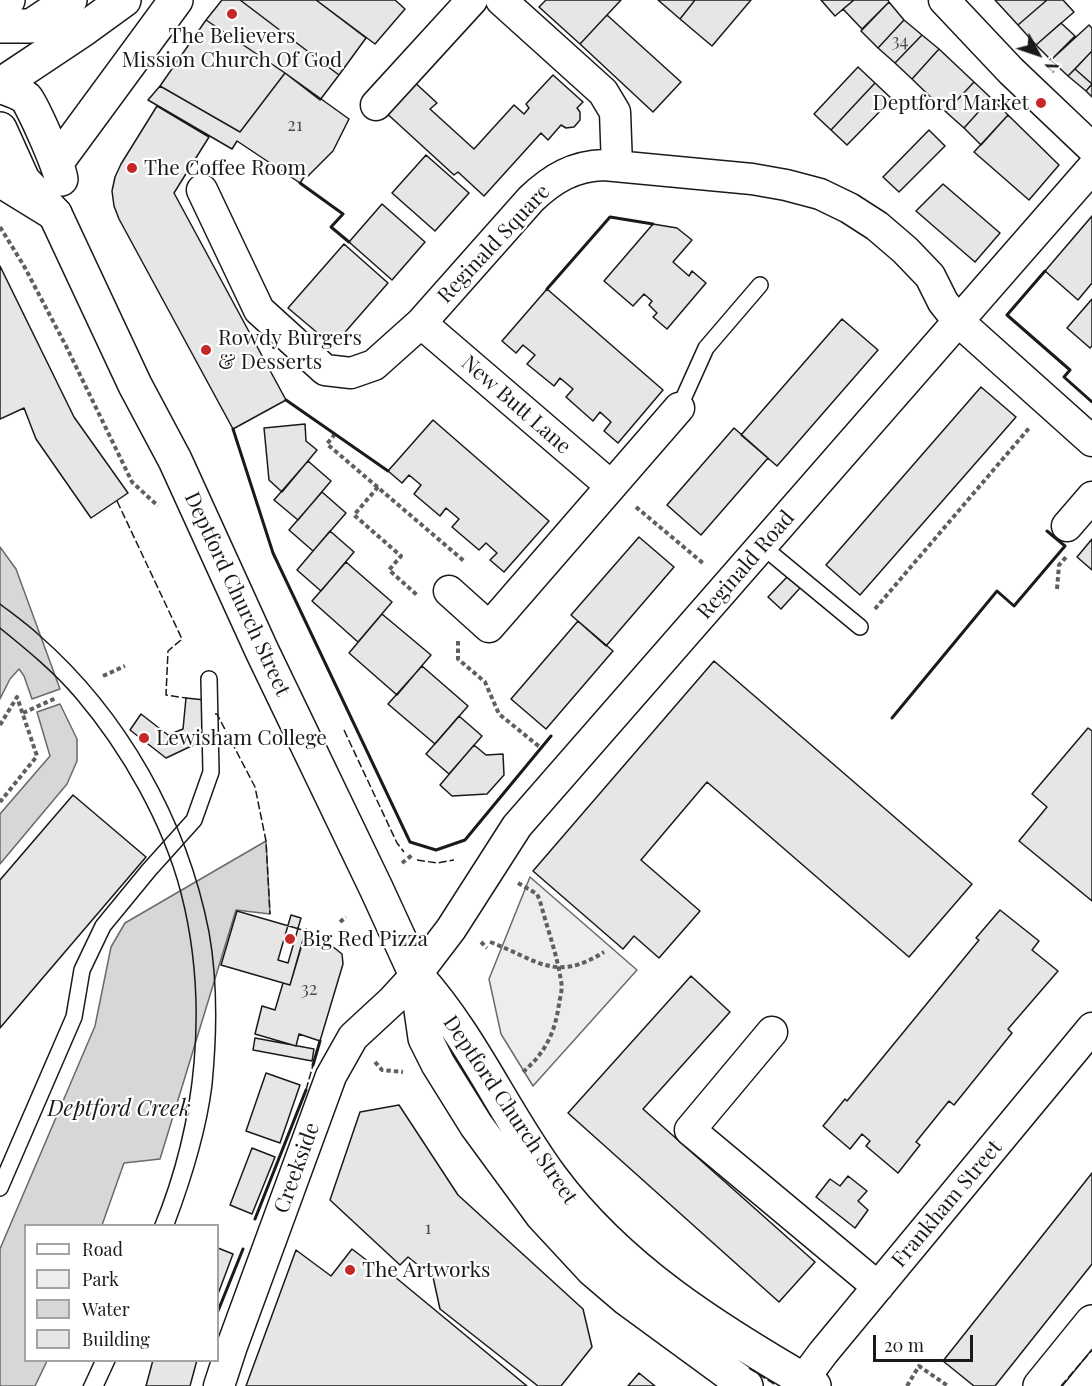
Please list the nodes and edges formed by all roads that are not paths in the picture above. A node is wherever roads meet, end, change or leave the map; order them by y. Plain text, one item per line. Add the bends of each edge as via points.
1 (8, 0) edge
2 (70, 0) edge
3 (124, 0) edge
4 (176, 0) edge
5 (472, 0) edge
6 (501, 0) edge
7 (944, 0) edge
8 (0, 5) edge
9 (0, 26) edge
10 (0, 85) edge
11 (376, 105) dead end
12 (0, 129) edge
13 (1090, 147) edge
14 (57, 162) junction
15 (618, 166) junction
16 (0, 180) edge
17 (202, 190) dead end
18 (55, 214) junction
19 (760, 285) dead end
20 (958, 321) junction
21 (421, 323) junction
22 (679, 408) joint
23 (1092, 441) edge
24 (610, 486) junction
25 (1092, 497) edge
26 (1067, 526) dead end
27 (762, 546) junction
28 (449, 591) road end
29 (860, 627) road end
30 (209, 679) dead end
31 (416, 975) junction
32 (1092, 1028) edge
33 (772, 1032) dead end
34 (0, 1188) edge
35 (878, 1287) junction
36 (1092, 1322) edge
37 (808, 1383) edge
38 (219, 1386) edge
39 (746, 1386) edge
40 (1040, 1386) edge

1 - 8 main road
2 - 9 main road via 31,26
3 - 10 main road
4 - 14 main road
5 - 11 street
6 - 15 street via 603,92 615,112
7 - 13 street
10 - 14 main road via 26,98
12 - 18 main road, Deptford Church Street via 23,180
13 - 20 street, Reginald Road
14 - 18 main road via 62,175
15 - 20 street, Reginald Square via 752,179 820,194 877,226 905,250 930,276
15 - 21 street, Reginald Square via 588,166 566,172 546,184
16 - 18 main road
17 - 21 street, Reginald Square via 259,310 325,370 351,373 374,365
18 - 31 main road, Deptford Church Street
19 - 22 lane via 706,348
20 - 23 street, Reginald Square
20 - 27 street, Reginald Road
21 - 24 street, New Butt Lane
22 - 24 street
24 - 28 street via 489,627
25 - 26 street
27 - 29 lane
27 - 31 street, Reginald Road via 518,826
30 - 34 lane via 211,772 194,820 103,926 82,970 74,1017
31 - 37 main road, Deptford Church Street via 463,1035 519,1130 582,1217 680,1301 755,1353
31 - 38 street, Creekside via 353,1037 331,1076
31 - 39 main road, Deptford Church Street via 425,1038 438,1064 476,1125 542,1215 619,1292
32 - 35 street, Frankham Street
33 - 35 street via 690,1130
35 - 37 street, Frankham Street via 823,1353
36 - 40 main road

